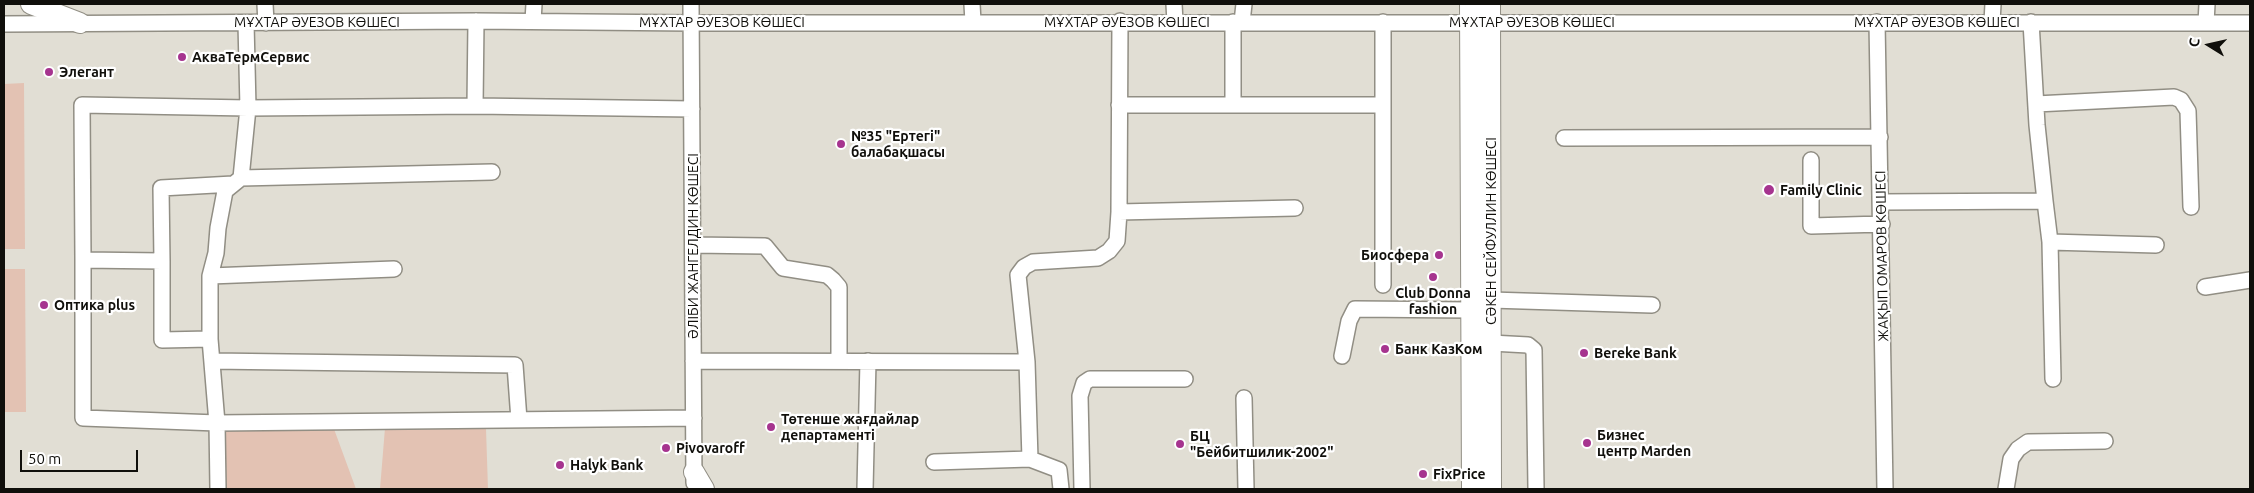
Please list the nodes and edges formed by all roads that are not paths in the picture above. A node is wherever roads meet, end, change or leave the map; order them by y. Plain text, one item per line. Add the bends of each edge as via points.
1 (31, 4) edge
2 (265, 4) edge
3 (534, 4) edge
4 (691, 4) edge
5 (972, 4) edge
6 (1174, 4) edge
7 (1244, 4) edge
8 (1993, 4) edge
9 (2208, 4) edge
10 (1480, 13) edge
11 (476, 21) junction
12 (1120, 21) junction
13 (533, 22) junction
14 (973, 22) junction
15 (1175, 22) junction
16 (1238, 22) junction
17 (1383, 22) junction
18 (1877, 22) junction
19 (1992, 22) junction
20 (2031, 22) junction
21 (246, 23) junction
22 (266, 23) junction
23 (692, 23) junction
24 (2206, 23) junction
25 (2250, 23) edge
26 (4, 24) edge
27 (80, 24) junction
28 (1232, 104) junction
29 (2036, 104) junction
30 (1119, 105) junction
31 (1383, 105) junction
32 (475, 106) junction
33 (248, 108) junction
34 (692, 109) junction
35 (1880, 137) junction
36 (1564, 138) dead end
37 (1811, 160) dead end
38 (492, 172) dead end
39 (237, 181) junction
40 (1882, 202) junction
41 (2045, 202) junction
42 (2191, 207) dead end
43 (1296, 208) dead end
44 (1119, 212) junction
45 (1882, 224) junction
46 (2050, 242) junction
47 (693, 245) junction
48 (2156, 245) dead end
49 (82, 260) junction
50 (162, 261) junction
51 (394, 269) dead end
52 (210, 276) junction
53 (2250, 280) edge
54 (1383, 284) dead end
55 (2205, 287) dead end
56 (1491, 300) junction
57 (1652, 304) dead end
58 (1471, 310) junction
59 (210, 339) junction
60 (1491, 343) junction
61 (1342, 356) dead end
62 (212, 361) junction
63 (694, 361) junction
64 (839, 361) junction
65 (868, 361) junction
66 (1027, 362) junction
67 (2053, 379) dead end
68 (1185, 380) dead end
69 (1244, 398) dead end
70 (694, 418) junction
71 (519, 420) junction
72 (217, 424) junction
73 (2105, 440) dead end
74 (1030, 459) junction
75 (934, 462) dead end
76 (694, 480) edge
77 (1536, 488) dead end
78 (218, 489) edge
79 (704, 489) edge
80 (865, 489) edge
81 (1061, 489) edge
82 (1082, 489) edge
83 (1246, 489) edge
84 (1472, 489) edge
85 (1491, 489) edge
86 (1886, 489) edge
87 (2006, 489) edge

1 - 27 main road
2 - 22 street
3 - 13 street
4 - 23 street, ӘЛІБИ ЖАНГЕЛДИН КӨШЕСІ
5 - 14 street
6 - 15 street
7 - 16 street
8 - 19 street
9 - 24 street
10 - 17 street, МҰХТАР ӘУЕЗОВ КӨШЕСІ
10 - 18 street, МҰХТАР ӘУЕЗОВ КӨШЕСІ
10 - 56 main road, СӘКЕН СЕЙФУЛЛИН КӨШЕСІ
10 - 58 main road, СӘКЕН СЕЙФУЛЛИН КӨШЕСІ
11 - 13 street, МҰХТАР ӘУЕЗОВ КӨШЕСІ
11 - 22 street, МҰХТАР ӘУЕЗОВ КӨШЕСІ
11 - 32 street
12 - 14 street, МҰХТАР ӘУЕЗОВ КӨШЕСІ
12 - 15 street, МҰХТАР ӘУЕЗОВ КӨШЕСІ
12 - 30 street
13 - 23 street, МҰХТАР ӘУЕЗОВ КӨШЕСІ
14 - 23 street, МҰХТАР ӘУЕЗОВ КӨШЕСІ
15 - 16 street, МҰХТАР ӘУЕЗОВ КӨШЕСІ
16 - 17 street, МҰХТАР ӘУЕЗОВ КӨШЕСІ
16 - 28 street
17 - 31 street
18 - 19 street, МҰХТАР ӘУЕЗОВ КӨШЕСІ
18 - 35 street, ЖАҚЫП ОМАРОВ КӨШЕСІ
19 - 20 street, МҰХТАР ӘУЕЗОВ КӨШЕСІ
20 - 24 street, МҰХТАР ӘУЕЗОВ КӨШЕСІ
20 - 29 street
21 - 22 street, МҰХТАР ӘУЕЗОВ КӨШЕСІ
21 - 27 street, МҰХТАР ӘУЕЗОВ КӨШЕСІ
21 - 33 street
23 - 34 street, ӘЛІБИ ЖАНГЕЛДИН КӨШЕСІ
24 - 25 street, МҰХТАР ӘУЕЗОВ КӨШЕСІ
26 - 27 street, МҰХТАР ӘУЕЗОВ КӨШЕСІ
28 - 30 street
28 - 31 street
29 - 41 street
29 - 42 street via 2174,97 2181,100 2188,111
30 - 44 street
31 - 54 street
32 - 33 street
32 - 34 street
33 - 39 street
33 - 49 street via 82,105
34 - 47 street, ӘЛІБИ ЖАНГЕЛДИН КӨШЕСІ
35 - 36 street
35 - 40 street, ЖАҚЫП ОМАРОВ КӨШЕСІ
37 - 45 street via 1811,226
38 - 39 street
39 - 50 street via 161,188
39 - 52 street via 225,191
40 - 41 street
40 - 45 street, ЖАҚЫП ОМАРОВ КӨШЕСІ
41 - 46 street
43 - 44 street
44 - 66 street via 1117,241 1098,258 1034,262 1018,275
45 - 86 street, ЖАҚЫП ОМАРОВ КӨШЕСІ
46 - 48 street
46 - 67 street
47 - 63 street, ӘЛІБИ ЖАНГЕЛДИН КӨШЕСІ
47 - 64 street via 765,246 783,268 827,275 834,280 839,287
49 - 50 street
49 - 72 street via 84,418
50 - 59 street via 162,340
51 - 52 street
52 - 59 street
53 - 55 street
56 - 57 street
56 - 60 main road, СӘКЕН СЕЙФУЛЛИН КӨШЕСІ
58 - 61 street via 1356,309 1349,320
58 - 84 main road, СӘКЕН СЕЙФУЛЛИН КӨШЕСІ
59 - 62 street
60 - 77 street via 1528,345 1534,350
60 - 85 main road, СӘКЕН СЕЙФУЛЛИН КӨШЕСІ
62 - 71 street via 515,365
62 - 72 street
63 - 64 street
63 - 70 street, ӘЛІБИ ЖАНГЕЛДИН КӨШЕСІ
64 - 65 street
65 - 66 street
65 - 80 street
66 - 74 street
68 - 82 street via 1090,380 1084,384 1080,396
69 - 83 street
70 - 71 street
70 - 76 street, ӘЛІБИ ЖАНГЕЛДИН КӨШЕСІ
71 - 72 street
72 - 78 street
73 - 87 street via 2028,442 2011,459
74 - 75 street
74 - 81 street via 1059,470
76 - 79 main road

